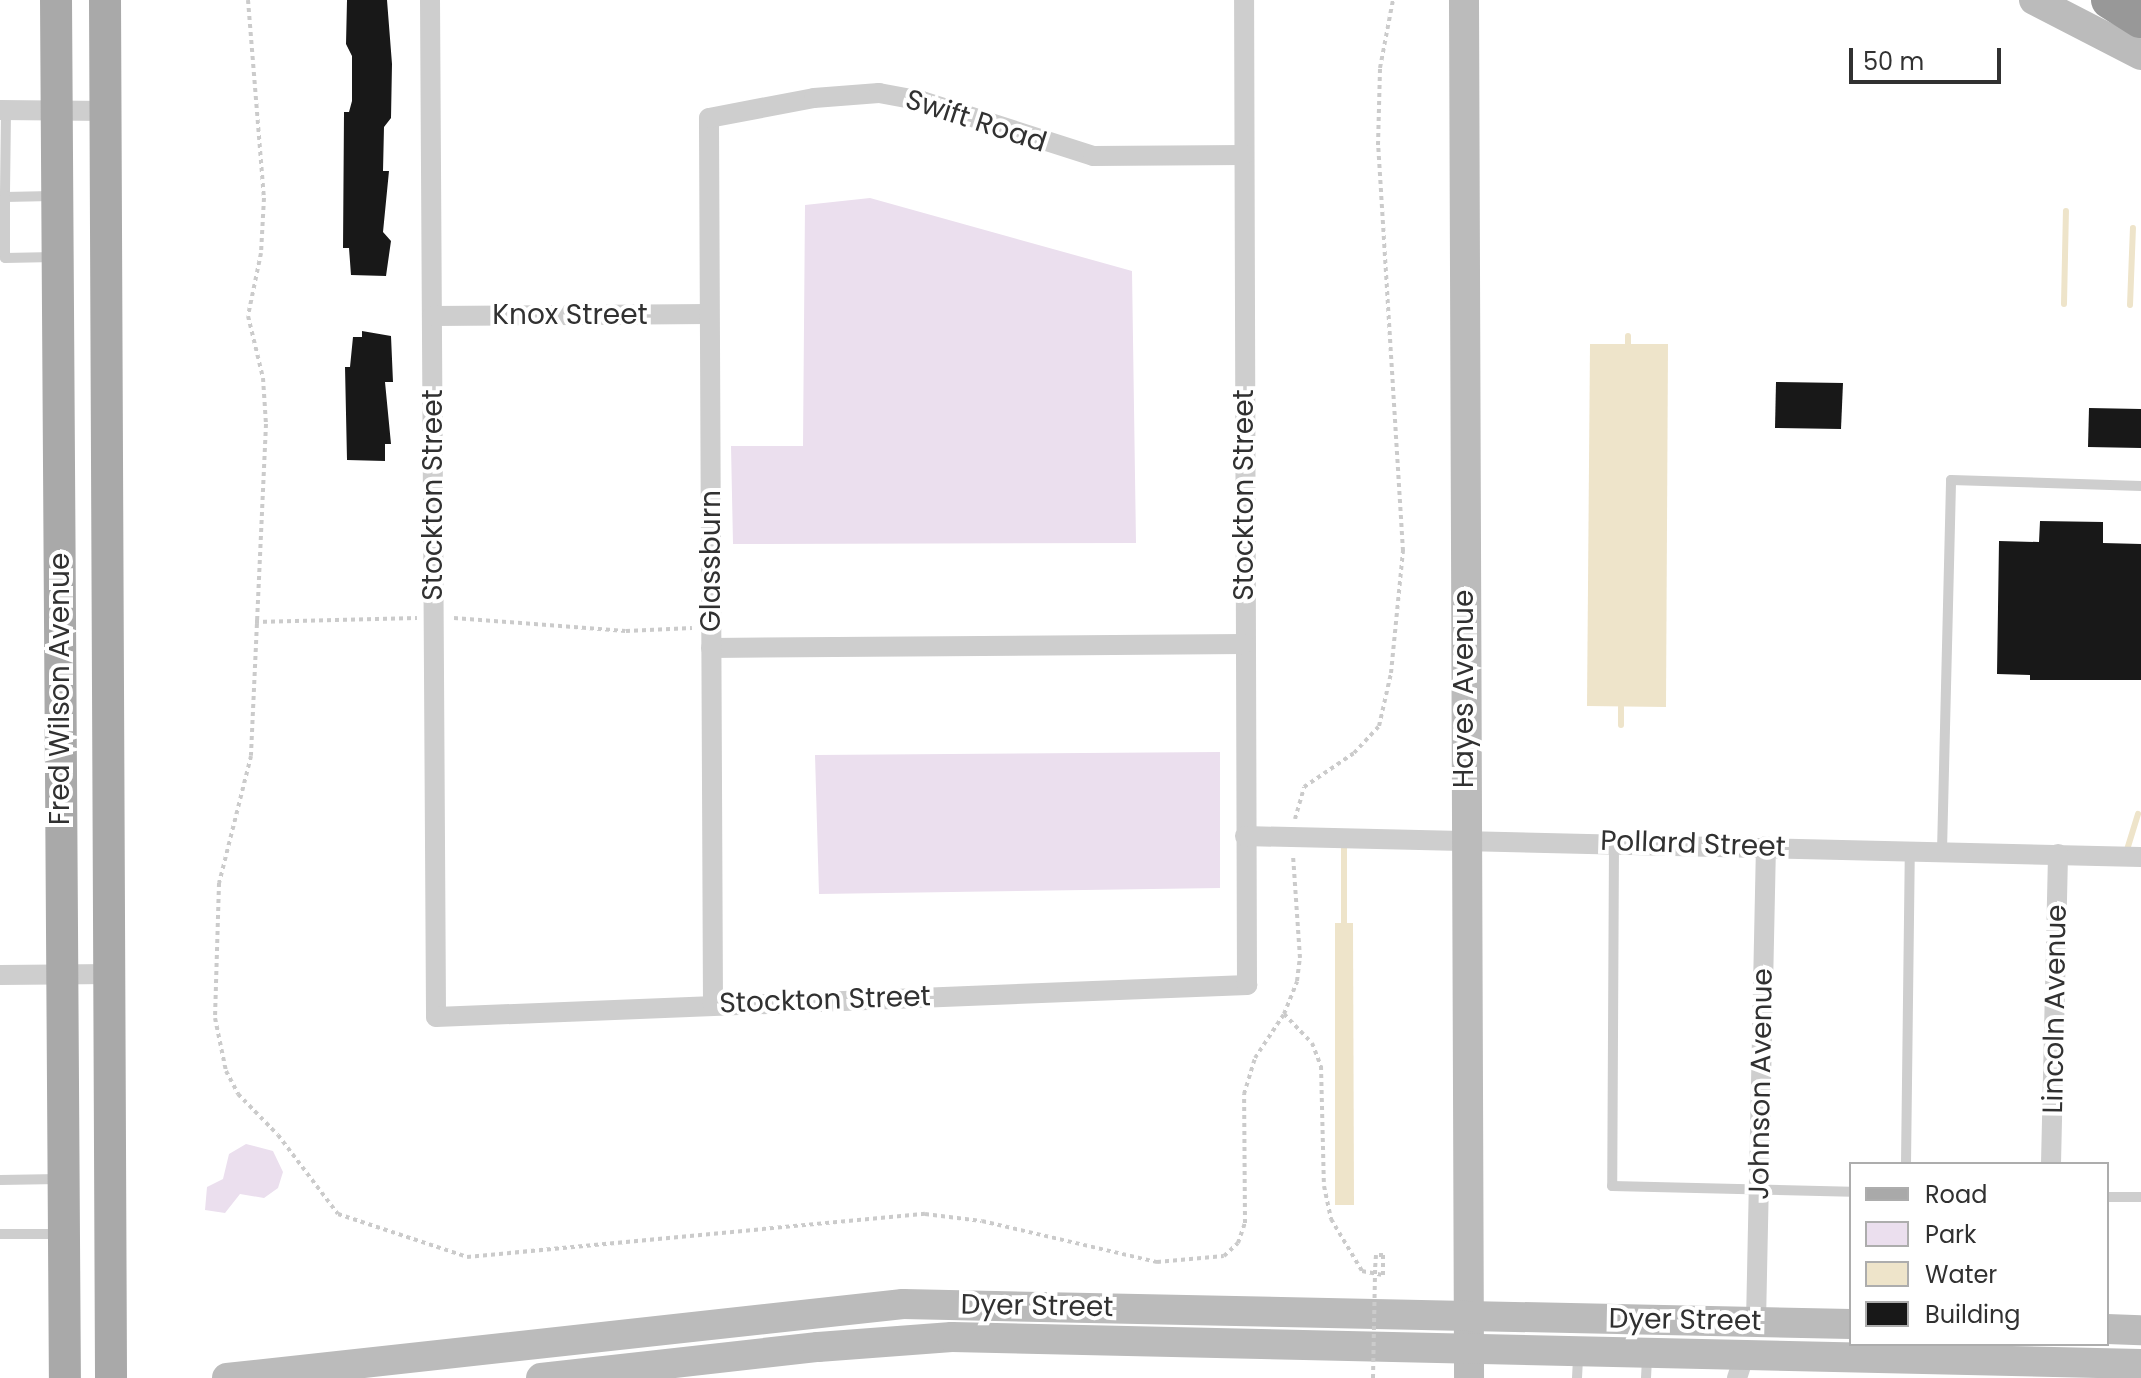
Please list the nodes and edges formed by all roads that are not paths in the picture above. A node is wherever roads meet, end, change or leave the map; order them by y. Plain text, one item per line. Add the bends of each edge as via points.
1 (56, 0) edge
2 (105, 0) edge
3 (430, 0) edge
4 (1244, 0) edge
5 (1464, 0) edge
6 (2034, 0) edge
7 (2110, 0) edge
8 (2141, 19) edge
9 (2141, 55) edge
10 (3, 110) edge
11 (57, 111) junction
12 (108, 111) junction
13 (709, 118) joint
14 (1244, 155) junction
15 (57, 196) junction
16 (5, 197) junction
17 (58, 257) junction
18 (709, 314) junction
19 (432, 316) junction
20 (2141, 486) edge
21 (1244, 644) junction
22 (711, 648) junction
23 (1245, 836) junction
24 (1465, 837) junction
25 (1614, 841) junction
26 (1766, 846) junction
27 (1910, 850) junction
28 (1942, 851) junction
29 (2058, 854) junction
30 (2141, 857) edge
31 (111, 974) junction
32 (0, 975) edge
33 (60, 975) junction
34 (713, 1005) junction
35 (1906, 1162) edge
36 (2051, 1162) edge
37 (65, 1179) junction
38 (0, 1180) edge
39 (1758, 1190) junction
40 (1849, 1192) edge
41 (2109, 1197) edge
42 (2141, 1197) edge
43 (0, 1234) edge
44 (66, 1234) junction
45 (1469, 1314) junction
46 (1756, 1322) junction
47 (1849, 1324) edge
48 (2109, 1329) edge
49 (2141, 1330) edge
50 (1470, 1346) junction
51 (1930, 1346) edge
52 (1978, 1346) edge
53 (1868, 1357) junction
54 (2033, 1362) edge
55 (1577, 1364) edge
56 (1647, 1364) edge
57 (2141, 1364) edge
58 (1741, 1366) edge
59 (65, 1378) edge
60 (111, 1378) edge
61 (227, 1378) edge
62 (541, 1378) edge
63 (1469, 1378) edge

1 - 11 main road, Fred Wilson Avenue
2 - 12 main road, Fred Wilson Avenue
3 - 19 street, Stockton Street
4 - 14 street, Stockton Street
5 - 24 main road, Hayes Avenue
6 - 9 main road
7 - 8 highway
10 - 11 street
10 - 16 lane
11 - 12 street
11 - 15 main road, Fred Wilson Avenue
12 - 31 main road, Fred Wilson Avenue
13 - 14 street, Swift Road via 814,98 879,93 922,101 1093,156
13 - 18 street, Glassburn
14 - 21 street, Stockton Street
15 - 16 lane
15 - 17 main road, Fred Wilson Avenue
16 - 17 lane via 5,258
17 - 33 main road, Fred Wilson Avenue
18 - 19 street, Knox Street
18 - 22 street, Glassburn
19 - 34 street, Stockton Street via 436,1017
20 - 28 lane via 1951,480
21 - 22 street
21 - 23 street, Stockton Street
22 - 34 street, Glassburn
23 - 24 street, Pollard Street
23 - 34 street, Stockton Street via 1247,985
24 - 25 street, Pollard Street
24 - 45 main road, Hayes Avenue
25 - 26 street, Pollard Street
25 - 39 lane via 1612,1186
26 - 27 street, Pollard Street
26 - 39 street, Johnson Avenue
27 - 28 street, Pollard Street
27 - 35 lane
28 - 29 street, Pollard Street
29 - 30 street, Pollard Street
29 - 36 street, Lincoln Avenue
31 - 33 street
31 - 60 main road, Fred Wilson Avenue
32 - 33 street
33 - 37 main road, Fred Wilson Avenue
37 - 38 lane
37 - 44 main road, Fred Wilson Avenue
39 - 40 lane
39 - 46 street, Johnson Avenue
41 - 42 lane
43 - 44 lane
44 - 59 main road, Fred Wilson Avenue
45 - 46 main road, Dyer Street
45 - 50 main road, Hayes Avenue
45 - 61 main road, Dyer Street via 903,1304
46 - 47 main road, Dyer Street
48 - 49 main road
50 - 55 main road, Dyer Street
50 - 62 main road, Dyer Street via 952,1337
50 - 63 main road, Hayes Avenue
51 - 53 main road
52 - 54 main road
53 - 54 main road, Dyer Street
53 - 58 main road, Dyer Street
54 - 57 main road, Dyer Street
55 - 56 main road, Dyer Street
56 - 58 main road, Dyer Street

